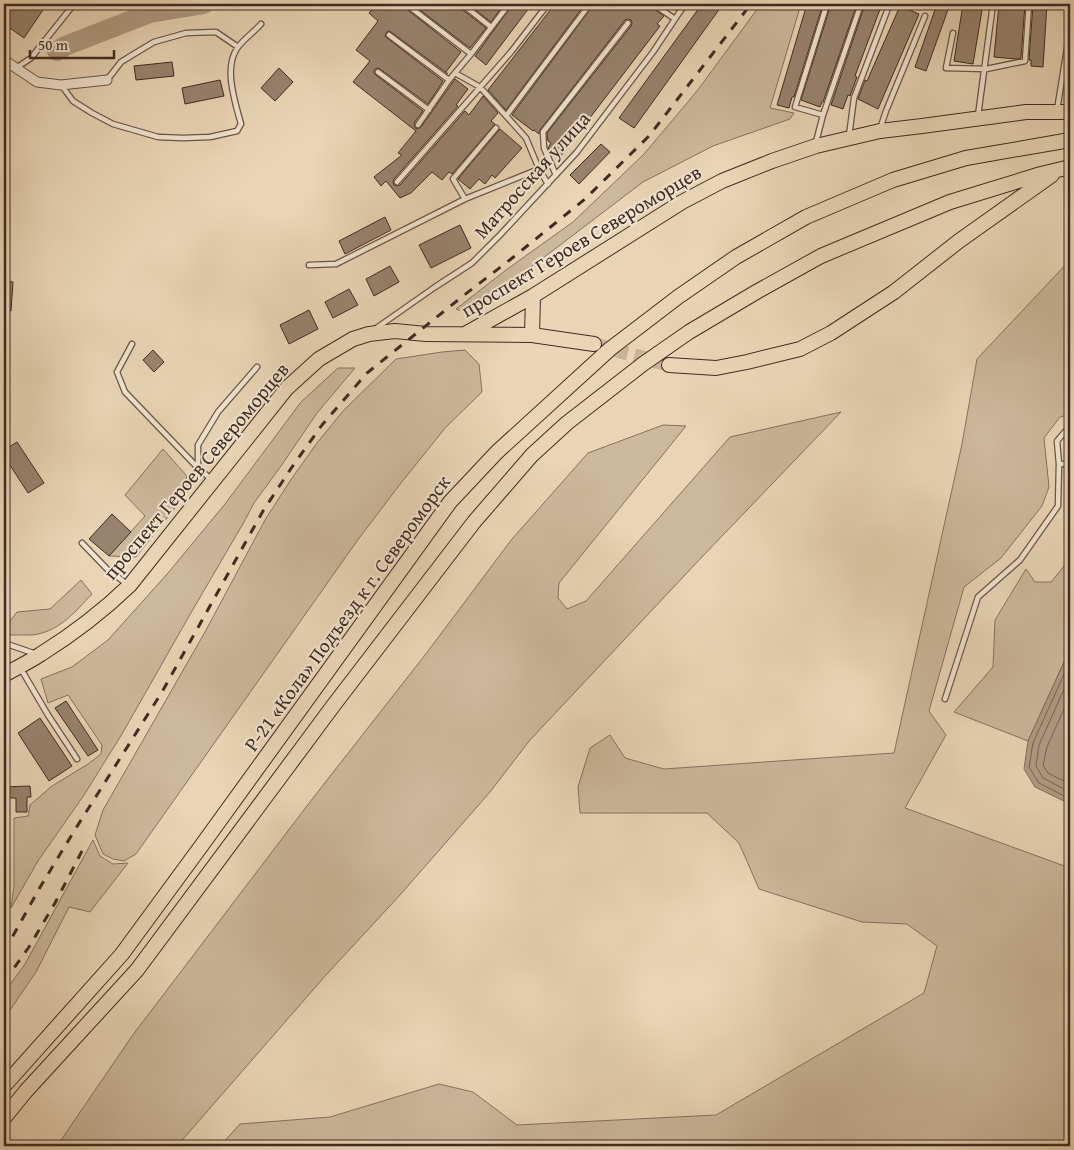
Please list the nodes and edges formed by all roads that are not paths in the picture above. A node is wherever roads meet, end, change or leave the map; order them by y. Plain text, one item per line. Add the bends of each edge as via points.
1 (74, 4) edge
2 (406, 4) edge
3 (462, 4) edge
4 (509, 4) edge
5 (548, 4) edge
6 (590, 4) edge
7 (653, 4) edge
8 (685, 4) edge
9 (827, 4) edge
10 (861, 4) edge
11 (994, 4) edge
12 (1030, 4) edge
13 (886, 11) dead end
14 (925, 16) dead end
15 (675, 20) junction
16 (628, 23) dead end
17 (261, 24) dead end
18 (492, 27) junction
19 (1070, 30) edge
20 (953, 34) dead end
21 (388, 35) dead end
22 (238, 47) junction
23 (471, 54) junction
24 (4, 60) edge
25 (1064, 67) junction
26 (16, 68) junction
27 (1070, 68) edge
28 (986, 69) junction
29 (378, 72) dead end
30 (455, 73) junction
31 (107, 80) joint
32 (449, 80) junction
33 (61, 85) junction
34 (480, 87) junction
35 (429, 110) junction
36 (1057, 112) edge
37 (823, 115) junction
38 (506, 116) junction
39 (978, 118) junction
40 (418, 125) dead end
41 (496, 128) dead end
42 (880, 130) junction
43 (849, 139) junction
44 (1070, 140) edge
45 (816, 146) junction
46 (539, 168) junction
47 (1065, 168) edge
48 (556, 175) junction
49 (397, 182) dead end
50 (548, 184) junction
51 (465, 199) junction
52 (309, 265) dead end
53 (533, 296) junction
54 (369, 334) junction
55 (465, 334) junction
56 (532, 335) junction
57 (132, 344) dead end
58 (594, 344) tunnel mouth
59 (669, 365) tunnel mouth
60 (257, 367) dead end
61 (1070, 426) edge
62 (1058, 464) junction
63 (1070, 464) edge
64 (198, 468) junction
65 (212, 480) junction
66 (82, 543) dead end
67 (130, 585) junction
68 (4, 643) edge
69 (40, 655) junction
70 (20, 666) junction
71 (4, 675) edge
72 (945, 699) dead end
73 (77, 759) dead end
74 (4, 1086) edge
75 (4, 1118) edge

1 - 26 lane via 31,58
2 - 23 lane
3 - 18 lane
4 - 18 lane
5 - 34 lane
6 - 38 lane
7 - 15 lane
8 - 15 lane, Матросская улица
9 - 37 lane via 795,107
10 - 37 lane
11 - 28 lane
12 - 28 lane via 1025,61
13 - 43 lane via 854,98
14 - 42 lane
15 - 48 lane, Матросская улица via 589,137
16 - 48 lane via 543,132 544,148
17 - 22 lane
18 - 23 lane
19 - 25 lane
20 - 28 lane via 946,68
21 - 32 lane
22 - 31 lane via 216,32 186,33 154,42 121,62
22 - 33 lane via 231,63 241,124 237,130 210,137 158,137 113,124 73,101
23 - 30 lane
24 - 26 street
25 - 27 lane
25 - 36 lane
26 - 33 street via 37,82
28 - 39 lane
29 - 35 lane
30 - 32 lane
30 - 34 lane
31 - 33 street
32 - 35 lane
34 - 38 lane
34 - 49 lane
35 - 40 lane
36 - 39 main road, проспект Героев Североморцев
37 - 45 lane
38 - 46 lane via 526,138
39 - 42 main road, проспект Героев Североморцев
41 - 51 lane via 453,179
42 - 43 main road, проспект Героев Североморцев
43 - 45 main road, проспект Героев Североморцев
44 - 74 main road, Р-21 «Кола» Подъезд к г. Североморск via 966,158 893,180 806,217 736,257 610,349 497,452 450,502 122,954
45 - 53 main road, проспект Героев Североморцев via 722,181
46 - 50 lane
46 - 51 lane
47 - 59 main road via 959,241 894,292 800,349 716,368
47 - 75 main road via 950,202 821,256 689,332 643,364 539,448 474,522 137,970
48 - 50 lane, Матросская улица
50 - 54 lane, Матросская улица via 472,263
51 - 52 lane via 336,264
53 - 55 main road, проспект Героев Североморцев
53 - 56 main road
54 - 55 main road, проспект Героев Североморцев via 395,330
54 - 65 main road, проспект Героев Североморцев via 353,339 319,359 287,388
55 - 56 main road
56 - 58 main road
57 - 64 lane via 117,372 125,392
60 - 64 lane via 218,412 198,445
61 - 62 lane via 1058,441
62 - 63 lane
62 - 72 lane via 1058,506 1020,560 978,597
64 - 65 lane
65 - 67 main road, проспект Героев Североморцев
66 - 67 lane via 107,569
67 - 69 main road, проспект Героев Североморцев via 83,626
68 - 69 lane
69 - 70 main road, проспект Героев Североморцев
70 - 71 main road, проспект Героев Североморцев
70 - 73 lane

